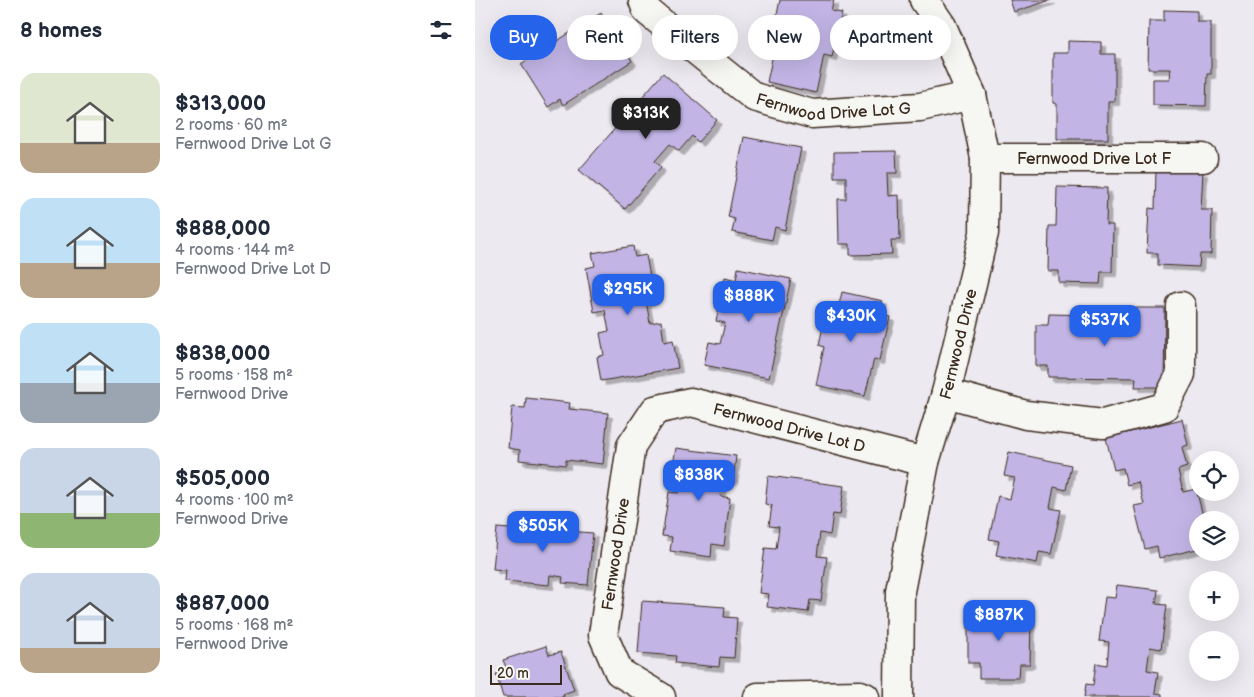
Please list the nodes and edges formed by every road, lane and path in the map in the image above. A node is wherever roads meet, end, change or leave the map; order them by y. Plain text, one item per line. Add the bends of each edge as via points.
1 (643, 0) edge
2 (924, 0) edge
3 (972, 95) junction
4 (985, 158) junction
5 (1203, 158) dead end
6 (1181, 306) dead end
7 (946, 393) junction
8 (655, 410) joint
9 (925, 462) junction
10 (661, 697) edge
11 (758, 697) edge
12 (865, 697) edge
13 (899, 697) edge

1 - 3 street, Fernwood Drive Lot G via 647,11 754,97 812,114 920,107
2 - 3 street, Fernwood Drive via 943,26
3 - 4 street, Fernwood Drive
4 - 5 street, Fernwood Drive Lot F
4 - 7 street, Fernwood Drive via 984,233
6 - 7 street via 1181,374 1164,407 1103,424 1026,415
7 - 9 street, Fernwood Drive
8 - 9 street, Fernwood Drive Lot D via 691,402
8 - 10 street, Fernwood Drive via 631,446 603,635 619,672
9 - 13 street, Fernwood Drive via 900,591
11 - 12 street

